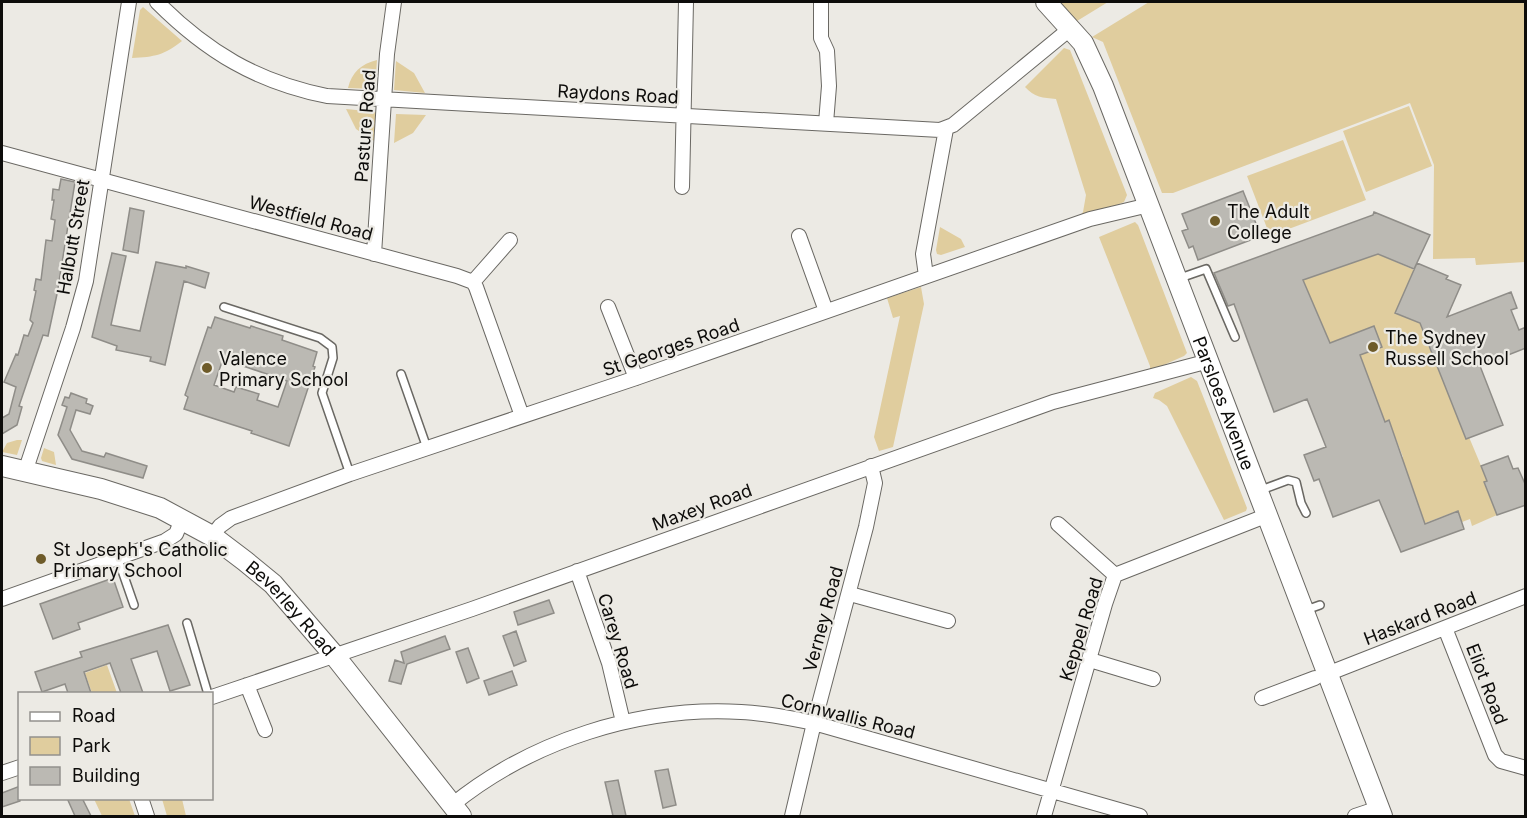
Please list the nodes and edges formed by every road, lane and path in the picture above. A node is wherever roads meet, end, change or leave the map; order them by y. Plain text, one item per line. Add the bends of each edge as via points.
1 (129, 2) edge
2 (156, 2) edge
3 (394, 2) edge
4 (686, 2) edge
5 (821, 2) edge
6 (1046, 2) edge
7 (1071, 28) junction
8 (385, 100) junction
9 (684, 116) junction
10 (826, 123) junction
11 (946, 129) junction
12 (2, 153) edge
13 (102, 180) junction
14 (682, 188) dead end
15 (1149, 205) junction
16 (799, 236) dead end
17 (510, 240) dead end
18 (374, 254) junction
19 (926, 276) junction
20 (1177, 279) junction
21 (472, 282) junction
22 (608, 307) dead end
23 (224, 308) dead end
24 (826, 311) junction
25 (1235, 337) dead end
26 (1209, 361) junction
27 (402, 374) dead end
28 (636, 378) junction
29 (522, 416) junction
30 (427, 448) junction
31 (2, 466) edge
32 (872, 466) junction
33 (25, 472) junction
34 (350, 474) junction
35 (1259, 491) junction
36 (1305, 513) dead end
37 (1268, 515) junction
38 (182, 519) junction
39 (1058, 524) dead end
40 (212, 536) junction
41 (118, 560) junction
42 (577, 572) junction
43 (1115, 575) junction
44 (850, 594) junction
45 (1526, 596) edge
46 (2, 599) edge
47 (134, 605) dead end
48 (948, 621) dead end
49 (187, 623) dead end
50 (1445, 627) junction
51 (334, 655) junction
52 (1090, 660) junction
53 (1322, 676) junction
54 (1153, 680) dead end
55 (247, 685) junction
56 (208, 692) edge
57 (213, 697) edge
58 (1262, 698) dead end
59 (623, 722) junction
60 (814, 723) junction
61 (265, 730) dead end
62 (18, 768) edge
63 (1526, 768) edge
64 (2, 773) edge
65 (1052, 791) junction
66 (142, 800) edge
67 (456, 811) edge
68 (1381, 812) edge
69 (147, 816) edge
70 (792, 816) edge
71 (1044, 816) edge
72 (1140, 816) edge
73 (1355, 816) edge

1 - 13 street, Halbutt Street
2 - 8 street, Raydons Road via 201,42 251,72 317,94
3 - 8 street, Pasture Road
4 - 9 street
5 - 10 street via 821,38 827,51 830,86
6 - 7 street, Parsloes Avenue
7 - 11 street
7 - 15 street, Parsloes Avenue via 1097,73
8 - 9 street, Raydons Road
8 - 18 street, Pasture Road
9 - 10 street, Raydons Road
9 - 14 street
10 - 11 street, Raydons Road
11 - 19 street via 922,254
12 - 13 street, Westfield Road
13 - 18 street, Westfield Road
13 - 33 street, Halbutt Street via 86,281
15 - 19 street, St Georges Road via 1090,219
15 - 20 street, Parsloes Avenue
16 - 24 street
17 - 21 street
18 - 21 street, Westfield Road
19 - 24 street, St Georges Road
20 - 25 lane via 1206,269
20 - 26 street, Parsloes Avenue
21 - 29 street
22 - 28 street
23 - 34 lane via 320,338 332,347 333,358 322,393
24 - 28 street, St Georges Road
26 - 32 street, Maxey Road via 1053,402
26 - 35 street, Parsloes Avenue
27 - 30 lane
28 - 29 street, St Georges Road
29 - 30 street, St Georges Road
30 - 34 street, St Georges Road
31 - 33 street, Beverley Road
32 - 42 street, Maxey Road
32 - 44 street, Verney Road via 875,483
33 - 38 street, Beverley Road via 134,498
34 - 40 street, St Georges Road via 231,518
35 - 36 lane via 1288,480 1296,482
35 - 37 street, Parsloes Avenue
37 - 43 street, Keppel Road
37 - 53 street, Parsloes Avenue via 1312,608
38 - 40 street, Beverley Road
38 - 41 street via 176,534
39 - 43 street
40 - 51 street, Beverley Road via 273,584
41 - 46 street
41 - 47 lane
42 - 51 street, Maxey Road
42 - 59 street, Carey Road via 609,663
43 - 52 street, Keppel Road
44 - 48 street
44 - 60 street, Verney Road
45 - 50 street, Haskard Road
49 - 56 lane
50 - 53 street, Haskard Road
50 - 63 street, Eliot Road via 1495,755 1501,761
51 - 55 street, Maxey Road
51 - 67 street, Beverley Road
52 - 54 street
52 - 65 street, Keppel Road
53 - 58 street, Haskard Road
53 - 68 street, Parsloes Avenue
55 - 57 street, Maxey Road
55 - 61 street
59 - 60 street, Cornwallis Road via 714,711
59 - 67 street, Cornwallis Road via 540,751 478,783
60 - 65 street, Cornwallis Road
60 - 70 street, Verney Road
62 - 64 street
65 - 71 street, Keppel Road
65 - 72 street, Cornwallis Road
66 - 69 street
68 - 73 street

